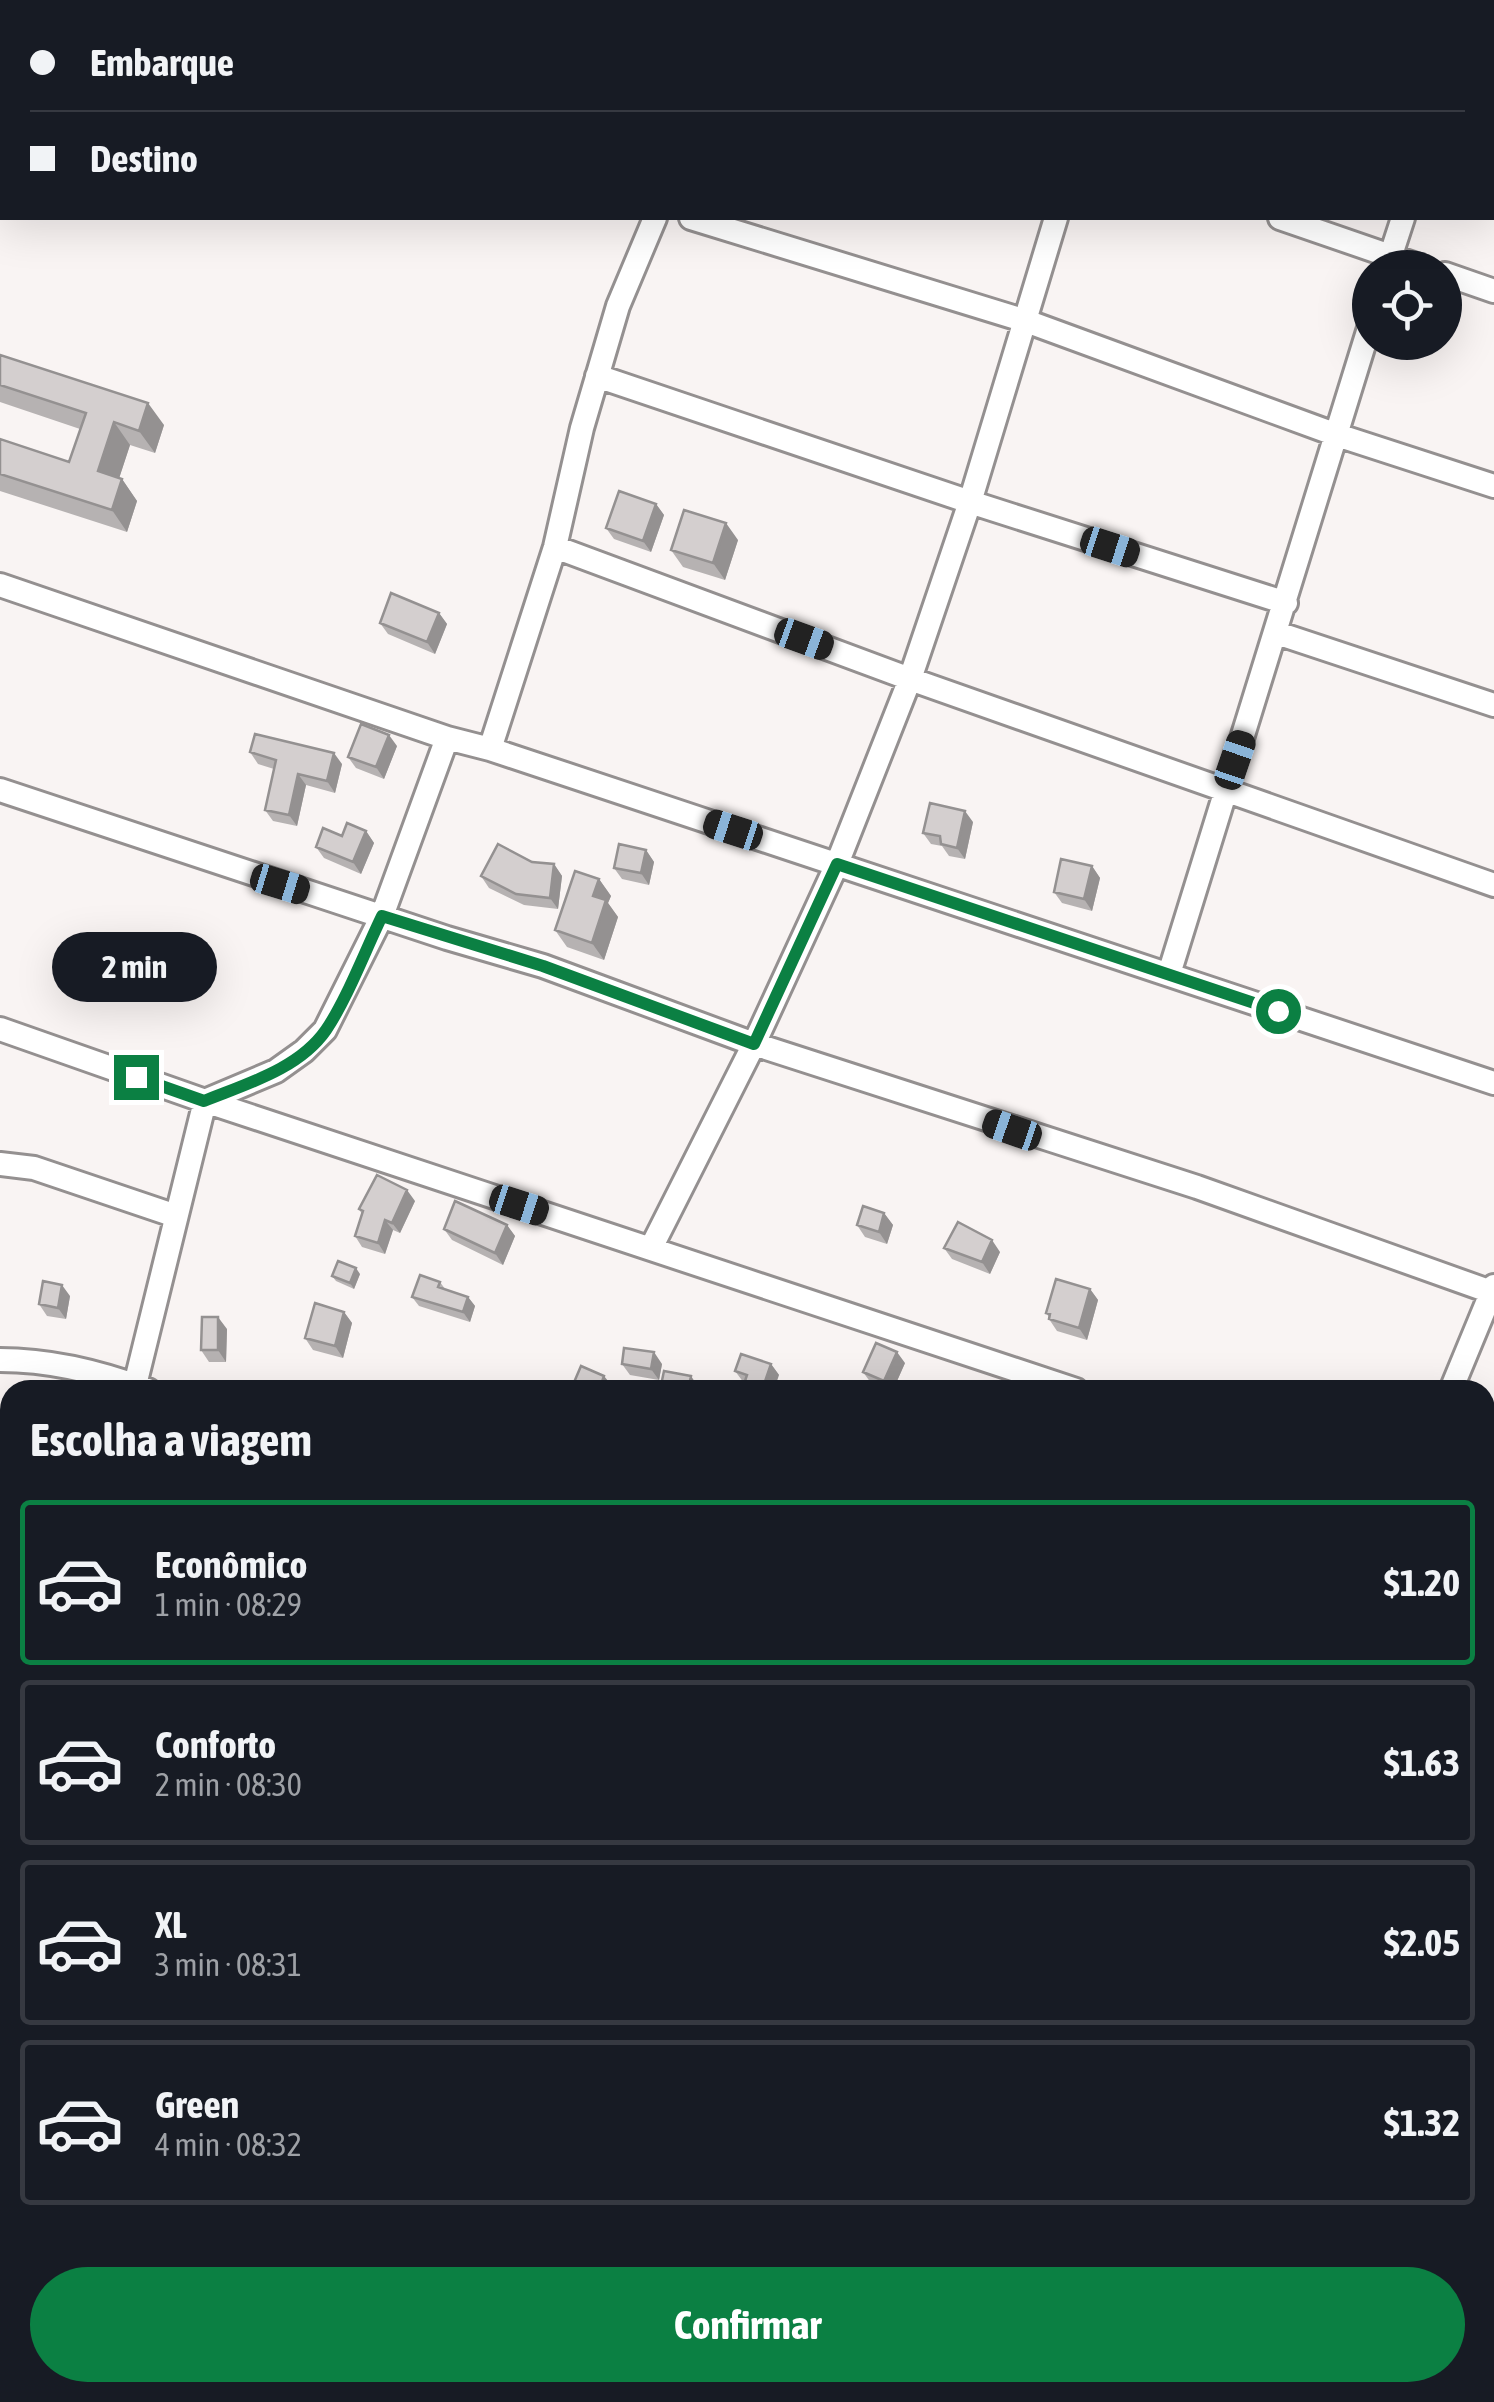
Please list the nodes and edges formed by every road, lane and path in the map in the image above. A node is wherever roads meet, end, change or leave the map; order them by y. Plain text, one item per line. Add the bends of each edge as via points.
1 (654, 220) edge
2 (698, 220) edge
3 (1055, 220) edge
4 (1285, 220) edge
5 (1402, 220) edge
6 (1359, 250) edge
7 (1393, 250) edge
8 (1462, 280) edge
9 (1494, 291) edge
10 (1026, 321) junction
11 (1360, 360) edge
12 (597, 376) junction
13 (1337, 435) junction
14 (1494, 486) edge
15 (970, 502) junction
16 (555, 546) junction
17 (0, 585) edge
18 (1286, 603) junction
19 (1277, 632) junction
20 (910, 679) junction
21 (1494, 705) edge
22 (447, 738) junction
23 (490, 749) junction
24 (0, 790) edge
25 (1224, 792) junction
26 (837, 864) junction
27 (1494, 885) edge
28 (382, 916) junction
29 (1169, 974) junction
30 (0, 1029) edge
31 (754, 1044) junction
32 (1494, 1083) edge
33 (204, 1101) junction
34 (0, 1164) edge
35 (176, 1216) junction
36 (651, 1248) junction
37 (1493, 1290) edge
38 (0, 1360) edge
39 (91, 1380) edge
40 (143, 1380) edge
41 (1046, 1380) edge
42 (1455, 1380) edge

1 - 12 street
2 - 10 street
3 - 10 street
4 - 6 street
5 - 7 street
8 - 9 street
10 - 13 street
10 - 15 street
11 - 13 street
12 - 15 street
12 - 16 street
13 - 14 street
13 - 18 street
15 - 18 street
15 - 20 street
16 - 20 street
16 - 23 street
17 - 22 street
18 - 19 street
19 - 21 street
19 - 25 street
20 - 25 street
20 - 26 street
22 - 23 street
22 - 28 street
23 - 26 street
24 - 28 street
25 - 27 street
25 - 29 street
26 - 29 street
26 - 31 street
28 - 31 street via 543,966
28 - 33 street via 325,1030 276,1071
29 - 32 street
30 - 33 street
31 - 36 street
31 - 37 street
33 - 35 street
33 - 36 street
34 - 35 street via 34,1168
35 - 40 street
36 - 41 street
37 - 42 street
38 - 39 street

